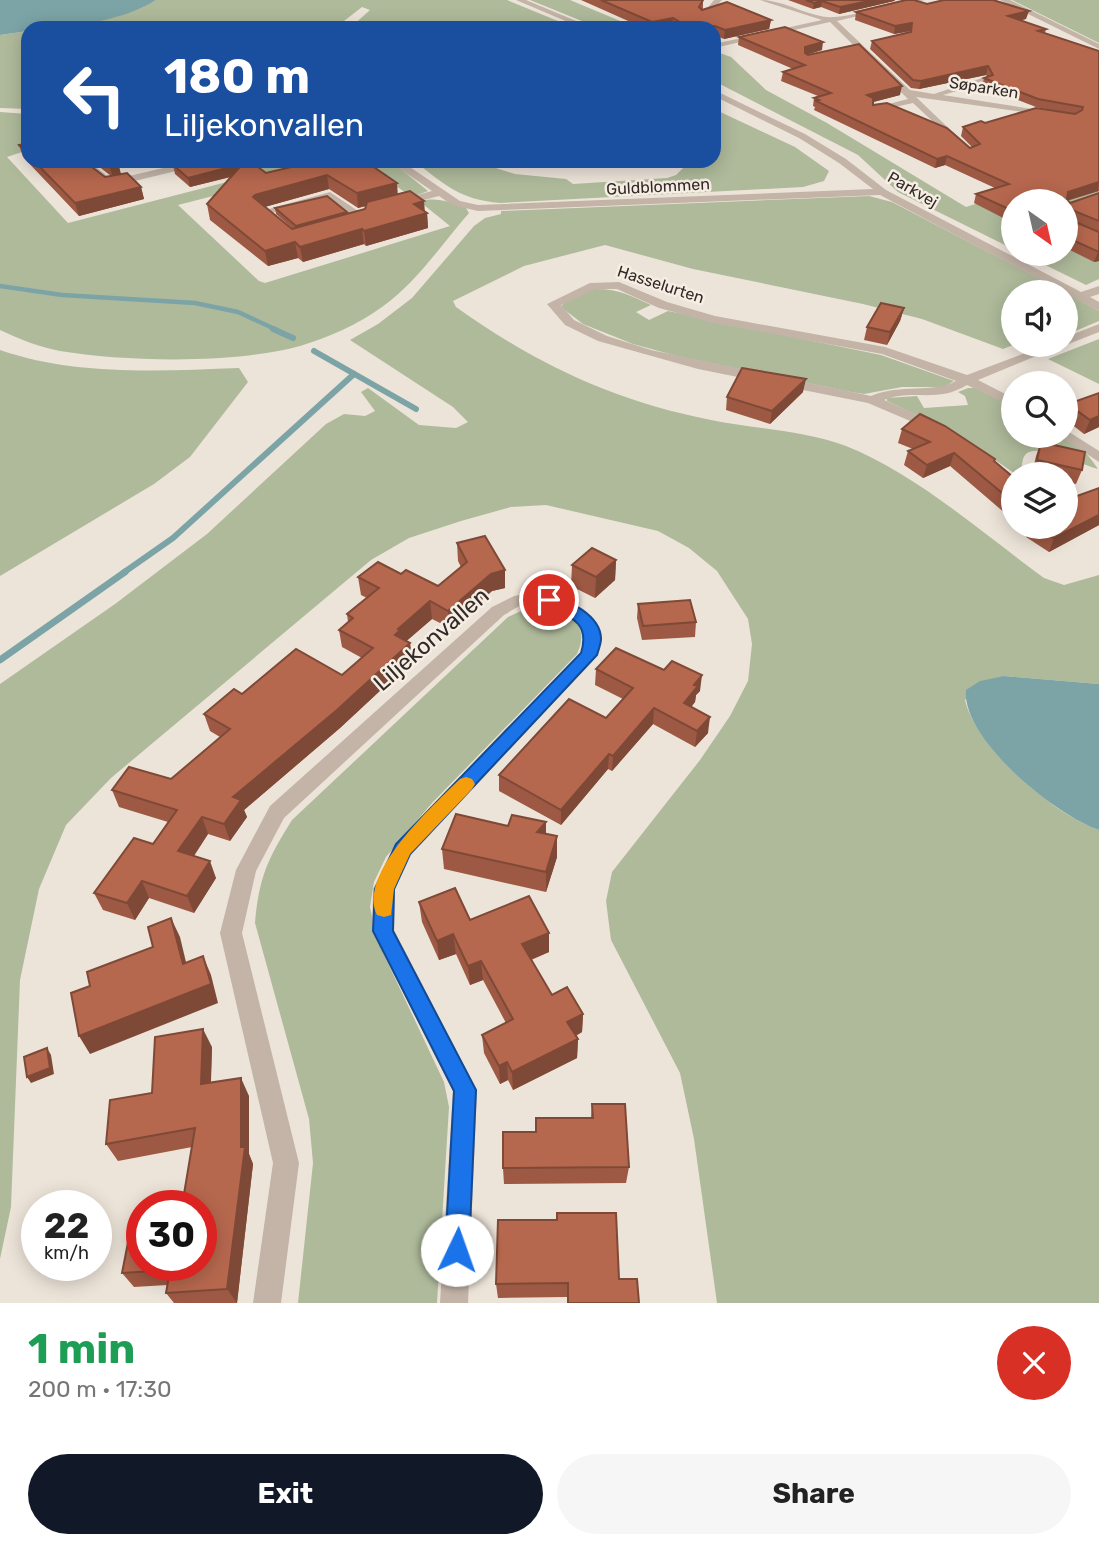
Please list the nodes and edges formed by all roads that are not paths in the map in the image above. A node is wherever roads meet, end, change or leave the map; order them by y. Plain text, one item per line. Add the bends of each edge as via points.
1 (520, 0) edge
2 (718, 0) edge
3 (764, 0) edge
4 (921, 0) edge
5 (1004, 0) edge
6 (704, 14) edge
7 (832, 20) junction
8 (572, 21) edge
9 (870, 43) edge
10 (721, 44) edge
11 (859, 46) junction
12 (1099, 47) edge
13 (846, 49) edge
14 (985, 80) edge
15 (933, 95) junction
16 (911, 97) junction
17 (721, 98) edge
18 (876, 110) edge
19 (1060, 115) edge
20 (960, 144) edge
21 (91, 168) edge
22 (160, 168) edge
23 (404, 168) edge
24 (882, 192) junction
25 (438, 193) junction
26 (284, 230) edge
27 (1099, 290) edge
28 (1079, 297) junction
29 (1099, 307) edge
30 (1099, 328) edge
31 (1078, 336) edge
32 (1026, 357) edge
33 (967, 380) junction
34 (1001, 397) edge
35 (872, 400) junction
36 (949, 435) edge
37 (1078, 442) edge
38 (1099, 458) edge
39 (267, 1303) edge
40 (454, 1303) edge

1 - 8 street
2 - 6 street
3 - 7 street
4 - 7 street
5 - 12 street
7 - 10 street
7 - 11 street
9 - 11 street
11 - 13 street
11 - 16 street
14 - 15 street, Søparken
15 - 16 street, Søparken
15 - 19 street, Søparken
16 - 18 street, Søparken
16 - 20 street
17 - 24 street, Parkvej via 826,147
21 - 22 street via 110,184
23 - 25 street, Guldblommen
24 - 25 street, Guldblommen via 506,209 456,204
24 - 28 street, Parkvej
25 - 26 street via 354,219 330,195 263,212
27 - 28 street
28 - 29 street, Parkvej
30 - 31 street
32 - 33 street, Hasselurten
33 - 34 street, Hasselurten
33 - 35 street, Hasselurten via 948,391 891,392
33 - 35 street, Hasselurten via 885,351 714,319 663,305 619,286 594,285 553,304 555,311 616,345
35 - 36 street, Hasselurten
37 - 38 street
39 - 40 street, Liljekonvallen via 286,1163 230,933 246,870 277,811 498,611 522,599 549,600 578,614 590,626 589,655 403,849 384,889 383,931 465,1090

